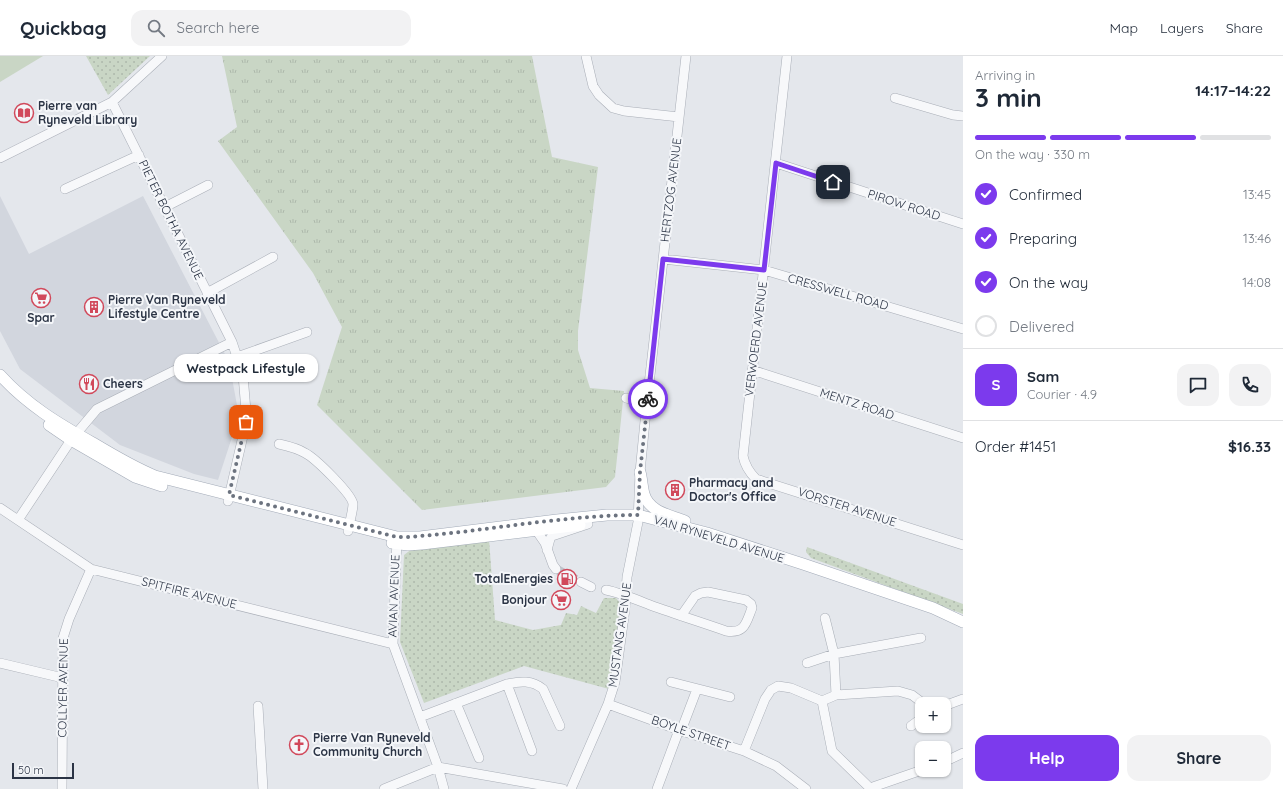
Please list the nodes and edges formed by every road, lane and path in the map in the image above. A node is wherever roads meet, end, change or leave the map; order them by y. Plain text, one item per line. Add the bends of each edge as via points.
1 (162, 56) edge
2 (586, 56) edge
3 (686, 56) edge
4 (787, 56) edge
5 (895, 98) dead end
6 (112, 102) junction
7 (963, 116) edge
8 (679, 117) junction
9 (139, 155) junction
10 (0, 158) edge
11 (776, 163) junction
12 (208, 185) dead end
13 (65, 189) dead end
14 (165, 207) junction
15 (963, 224) edge
16 (273, 257) dead end
17 (663, 259) junction
18 (764, 270) junction
19 (207, 293) junction
20 (963, 329) edge
21 (306, 332) dead end
22 (232, 342) junction
23 (237, 358) junction
24 (752, 370) junction
25 (0, 375) edge
26 (0, 387) edge
27 (626, 398) dead end
28 (647, 403) junction
29 (74, 437) junction
30 (963, 438) edge
31 (279, 444) dead end
32 (743, 456) joint
33 (640, 472) junction
34 (228, 498) junction
35 (0, 508) edge
36 (638, 518) junction
37 (18, 520) junction
38 (588, 524) junction
39 (348, 528) junction
40 (536, 530) junction
41 (707, 533) junction
42 (396, 541) junction
43 (963, 545) edge
44 (547, 550) junction
45 (91, 569) junction
46 (556, 569) tunnel mouth
47 (581, 582) tunnel mouth
48 (591, 587) dead end
49 (606, 590) dead end
50 (626, 596) junction
51 (681, 616) junction
52 (825, 618) dead end
53 (963, 622) edge
54 (963, 629) edge
55 (921, 638) dead end
56 (393, 644) junction
57 (834, 654) junction
58 (0, 663) edge
59 (807, 663) dead end
60 (63, 678) junction
61 (671, 682) dead end
62 (507, 684) junction
63 (697, 689) junction
64 (836, 695) junction
65 (730, 697) dead end
66 (915, 698) edge
67 (963, 699) edge
68 (822, 701) junction
69 (456, 703) junction
70 (951, 703) edge
71 (608, 704) junction
72 (258, 706) dead end
73 (420, 717) junction
74 (915, 723) edge
75 (560, 726) dead end
76 (911, 726) dead end
77 (680, 730) junction
78 (532, 751) dead end
79 (744, 751) junction
80 (963, 753) edge
81 (479, 758) dead end
82 (951, 759) edge
83 (438, 767) junction
84 (915, 772) edge
85 (871, 788) edge
86 (62, 789) edge
87 (263, 789) edge
88 (384, 789) edge
89 (444, 789) edge
90 (563, 789) edge
91 (571, 789) edge
92 (657, 789) edge
93 (806, 789) edge

1 - 6 street
2 - 8 street via 593,86 613,108
3 - 8 street, HERTZOG AVENUE
4 - 11 street, VERWOERD AVENUE
5 - 7 street
6 - 9 street, PIETER BOTHA AVENUE
6 - 10 street
8 - 17 street, HERTZOG AVENUE
9 - 13 street
9 - 14 street, PIETER BOTHA AVENUE
11 - 15 street, PIROW ROAD
11 - 18 street, VERWOERD AVENUE
12 - 14 street
14 - 19 street, PIETER BOTHA AVENUE
16 - 19 street
17 - 18 street, CRESSWELL ROAD
17 - 28 street, HERTZOG AVENUE
18 - 20 street, CRESSWELL ROAD
18 - 24 street, VERWOERD AVENUE
19 - 22 street, PIETER BOTHA AVENUE
21 - 23 street
22 - 23 street, PIETER BOTHA AVENUE
22 - 29 street via 97,409
23 - 34 street, PIETER BOTHA AVENUE via 243,375 246,417
24 - 30 street, MENTZ ROAD
24 - 32 street, VERWOERD AVENUE
25 - 29 main road, VAN RYNEVELD AVENUE via 31,405
26 - 29 main road, VAN RYNEVELD AVENUE via 26,410
27 - 28 street
28 - 33 street, HERTZOG AVENUE
29 - 34 main road, VAN RYNEVELD AVENUE via 155,476
29 - 37 street
31 - 39 street via 308,455 349,495 353,505
32 - 43 street, VORSTER AVENUE via 746,468 756,479
33 - 36 street, HERTZOG AVENUE
33 - 41 main road via 644,494 650,505
34 - 39 main road, VAN RYNEVELD AVENUE
35 - 37 street, SPITFIRE AVENUE
36 - 38 main road, VAN RYNEVELD AVENUE
36 - 41 main road, VAN RYNEVELD AVENUE
36 - 42 main road, VAN RYNEVELD AVENUE via 607,515 571,518
36 - 50 street, MUSTANG AVENUE
36 - 54 main road, VAN RYNEVELD AVENUE via 930,614
37 - 45 street, SPITFIRE AVENUE
38 - 40 main road, VAN RYNEVELD AVENUE
38 - 44 street via 552,536
39 - 42 main road, VAN RYNEVELD AVENUE
40 - 42 main road, VAN RYNEVELD AVENUE via 415,544
40 - 44 street
41 - 53 main road, VAN RYNEVELD AVENUE via 926,606
42 - 56 street, AVIAN AVENUE
44 - 46 street
45 - 56 street, SPITFIRE AVENUE
45 - 60 street, COLLYER AVENUE via 66,627
47 - 48 street
49 - 50 street
50 - 51 street
50 - 71 street, MUSTANG AVENUE via 615,682
51 - 51 street via 733,632 744,627 752,608 746,600 704,592 695,596
52 - 57 street
55 - 57 street
56 - 73 street, AVIAN AVENUE
57 - 59 street
57 - 64 street
58 - 60 street
60 - 86 street, COLLYER AVENUE
61 - 63 street
62 - 69 street
62 - 75 street via 522,681 543,689
62 - 78 street
63 - 65 street
63 - 77 street
64 - 66 street via 898,690
64 - 68 street
67 - 70 street
68 - 79 street, BOYLE STREET via 783,686 770,690
68 - 85 street via 832,751
69 - 73 street
69 - 81 street
71 - 77 street, BOYLE STREET
71 - 91 street, MUSTANG AVENUE
72 - 87 street
73 - 83 street, AVIAN AVENUE
74 - 76 street
77 - 79 street, BOYLE STREET
77 - 92 street
79 - 93 street via 776,766
80 - 82 street
83 - 88 street
83 - 89 street, AVIAN AVENUE
83 - 90 street
84 - 85 street

